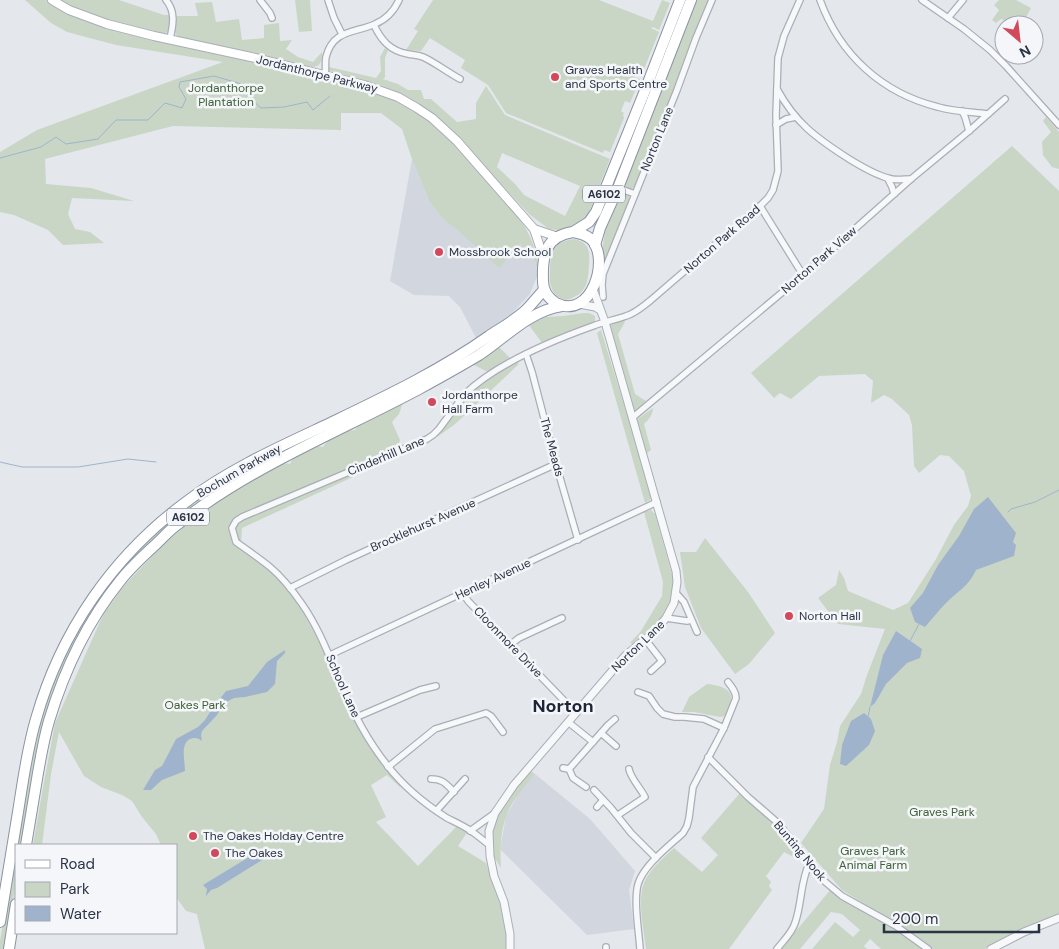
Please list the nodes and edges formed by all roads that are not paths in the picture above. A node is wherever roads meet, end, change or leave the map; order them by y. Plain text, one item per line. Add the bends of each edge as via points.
1 (52, 0) edge
2 (166, 0) edge
3 (260, 0) edge
4 (328, 0) edge
5 (399, 0) edge
6 (680, 0) edge
7 (691, 0) edge
8 (712, 0) edge
9 (801, 0) edge
10 (819, 0) edge
11 (922, 0) edge
12 (963, 0) edge
13 (272, 18) dead end
14 (948, 18) junction
15 (374, 25) junction
16 (342, 34) junction
17 (170, 39) junction
18 (325, 76) junction
19 (460, 79) dead end
20 (776, 87) junction
21 (1005, 99) dead end
22 (962, 112) junction
23 (988, 114) junction
24 (796, 117) junction
25 (776, 125) junction
26 (1059, 125) edge
27 (969, 131) junction
28 (911, 178) junction
29 (888, 179) junction
30 (618, 188) junction
31 (635, 194) junction
32 (894, 194) junction
33 (760, 206) junction
34 (534, 229) junction
35 (573, 232) junction
36 (558, 237) junction
37 (595, 245) junction
38 (543, 256) junction
39 (803, 275) junction
40 (594, 289) junction
41 (544, 290) junction
42 (604, 297) dead end
43 (579, 304) junction
44 (562, 306) junction
45 (600, 310) junction
46 (605, 322) junction
47 (526, 354) junction
48 (632, 418) junction
49 (556, 464) junction
50 (657, 502) junction
51 (232, 528) joint
52 (578, 540) junction
53 (290, 588) junction
54 (462, 593) junction
55 (676, 593) junction
56 (562, 618) dead end
57 (666, 618) junction
58 (691, 620) junction
59 (697, 632) dead end
60 (645, 639) junction
61 (510, 644) junction
62 (330, 655) junction
63 (651, 670) dead end
64 (728, 682) dead end
65 (436, 686) dead end
66 (638, 692) dead end
67 (576, 712) junction
68 (356, 717) junction
69 (615, 719) dead end
70 (568, 722) junction
71 (724, 728) junction
72 (503, 732) dead end
73 (601, 733) junction
74 (593, 742) junction
75 (616, 746) dead end
76 (708, 757) junction
77 (388, 767) junction
78 (629, 770) dead end
79 (431, 778) dead end
80 (466, 779) dead end
81 (586, 787) dead end
82 (594, 790) dead end
83 (454, 792) junction
84 (603, 800) junction
85 (596, 807) dead end
86 (437, 810) junction
87 (494, 813) junction
88 (618, 816) junction
89 (470, 830) junction
90 (26, 844) edge
91 (489, 845) junction
92 (656, 858) junction
93 (809, 864) junction
94 (15, 910) edge
95 (1059, 918) edge
96 (0, 922) edge
97 (9, 949) edge
98 (510, 949) edge
99 (640, 949) edge
100 (777, 949) edge
101 (928, 949) edge
102 (991, 949) edge

1 - 17 main road, Jordanthorpe Parkway via 88,18
2 - 17 street via 173,14
3 - 13 street
4 - 16 street
5 - 15 street via 386,18
6 - 35 highway, A6102 via 596,212 589,222
7 - 30 highway, A6102
8 - 31 street, Norton Lane
9 - 20 street, Norton Park Road via 784,36
10 - 22 street via 838,38 878,79 915,100
11 - 14 street
12 - 14 street
14 - 26 street via 1001,60
15 - 16 street
15 - 19 street via 380,38 390,47 424,58
16 - 18 street via 329,50
17 - 18 main road, Jordanthorpe Parkway
18 - 34 main road, Jordanthorpe Parkway via 386,92 432,118 457,141
20 - 24 street
20 - 25 street, Norton Park Road
21 - 23 street, Norton Park View
22 - 23 street
22 - 27 street
23 - 27 street, Norton Park View
24 - 25 street
24 - 29 street via 830,147
25 - 33 street, Norton Park Road via 776,182
27 - 28 street, Norton Park View
28 - 29 street
28 - 32 street, Norton Park View
29 - 32 street
30 - 31 street
30 - 37 highway, A6102
31 - 42 street, Norton Lane via 604,274
32 - 39 street, Norton Park View
33 - 39 street
33 - 46 street, Norton Park Road via 640,309
34 - 36 main road
34 - 38 main road, Jordanthorpe Parkway
35 - 36 highway
35 - 37 highway via 583,234
36 - 38 highway
37 - 40 highway via 598,261
38 - 41 highway
39 - 48 street, Norton Park View
40 - 43 highway
40 - 45 street, Norton Lane
41 - 44 highway via 551,300
41 - 96 highway, Bochum Parkway / A6102 via 526,310 435,370 239,468 195,496 161,522 119,564 76,623 42,700 27,761
43 - 44 highway
43 - 45 street
44 - 90 highway, Bochum Parkway / A6102 via 532,317 443,376 250,475 177,525 144,555 120,580 102,606 70,662 48,723
45 - 46 street, Norton Lane
46 - 47 street, Cinderhill Lane
46 - 48 street, Norton Lane
47 - 49 street, The Meads
47 - 51 street, Cinderhill Lane via 471,388 433,435 242,517
48 - 50 street, Norton Lane
49 - 52 street, The Meads
49 - 53 street, Brocklehurst Avenue
50 - 52 street, Henley Avenue
50 - 55 street, Norton Lane via 676,570
51 - 53 street, School Lane via 236,542 269,566
52 - 54 street, Henley Avenue
53 - 62 street, School Lane via 303,604
54 - 61 street, Cloonmore Drive
54 - 62 street, Henley Avenue
55 - 57 street, Norton Lane
55 - 58 street via 684,602
56 - 61 street
57 - 58 street
57 - 60 street, Norton Lane
58 - 59 street
60 - 63 street via 662,662
60 - 67 street, Norton Lane via 625,656
61 - 67 street, Cloonmore Drive
62 - 68 street, School Lane
64 - 71 street via 736,698
65 - 68 street
66 - 71 street via 650,696 664,714 704,719
67 - 70 street, Norton Lane
68 - 77 street, School Lane
69 - 73 street
70 - 74 street
70 - 87 street, Norton Lane
71 - 76 street
72 - 77 street via 486,713 435,729
73 - 74 street
73 - 75 street
74 - 81 street via 566,768
76 - 92 street via 693,786 689,818 683,833
76 - 93 street, Bunting Nook via 778,823
77 - 86 street, School Lane via 412,792
78 - 88 street via 645,797
79 - 83 street via 443,781
80 - 83 street
82 - 84 street
83 - 86 street
84 - 85 street
84 - 88 street
86 - 89 street, School Lane
87 - 89 street
87 - 91 street, Norton Lane
88 - 92 street
89 - 91 street, School Lane
91 - 98 street, Norton Lane via 508,919
92 - 99 street via 638,882 636,902
93 - 100 street via 795,923
93 - 101 street, Bunting Nook via 842,896 896,926
94 - 97 highway
95 - 102 street

